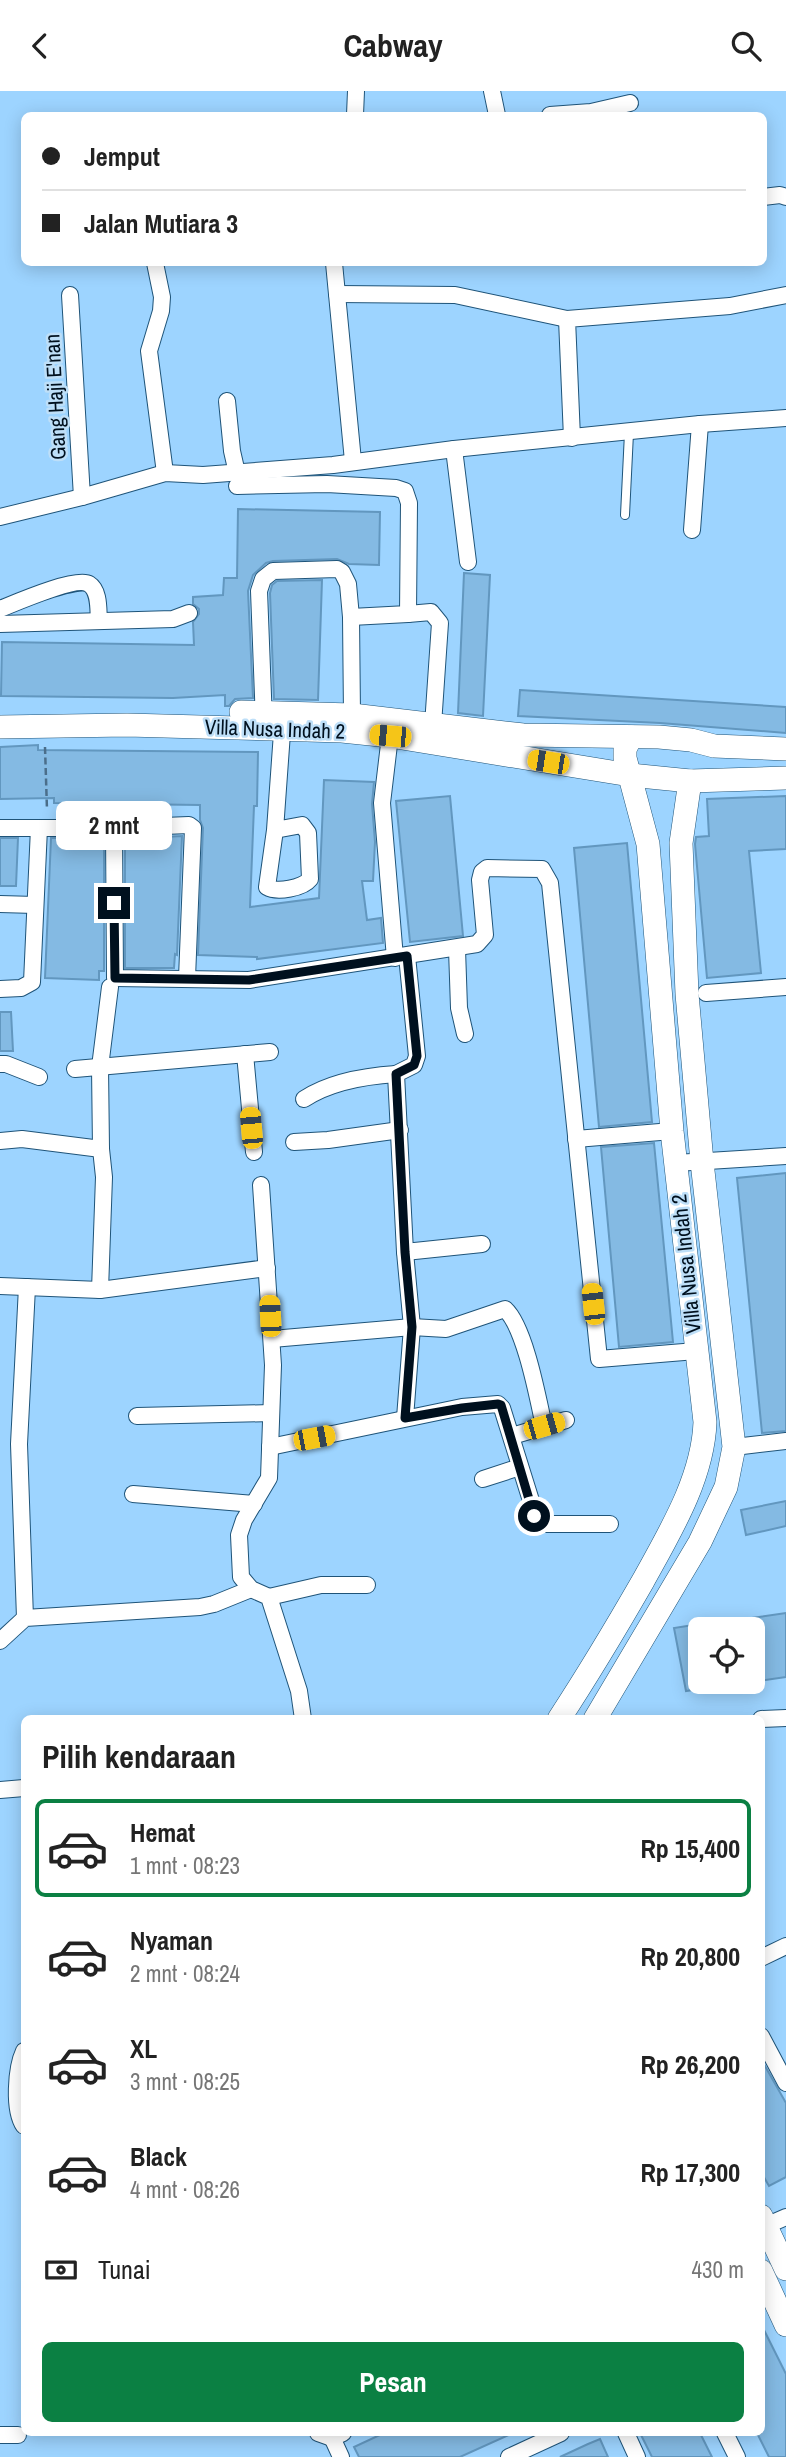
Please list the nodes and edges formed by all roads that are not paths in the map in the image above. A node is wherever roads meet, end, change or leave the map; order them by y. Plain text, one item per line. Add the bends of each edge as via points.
1 (356, 91) edge
2 (492, 91) edge
3 (630, 103) dead end
4 (355, 112) edge
5 (497, 112) edge
6 (598, 112) edge
7 (767, 197) edge
8 (786, 197) edge
9 (156, 266) edge
10 (334, 266) edge
11 (337, 294) junction
12 (70, 295) dead end
13 (786, 295) edge
14 (567, 319) junction
15 (227, 401) dead end
16 (786, 418) edge
17 (700, 424) junction
18 (629, 433) junction
19 (572, 438) junction
20 (454, 449) junction
21 (353, 461) junction
22 (165, 473) junction
23 (237, 479) junction
24 (82, 498) junction
25 (625, 515) dead end
26 (0, 517) edge
27 (692, 530) dead end
28 (468, 562) dead end
29 (0, 609) edge
30 (189, 613) dead end
31 (408, 614) junction
32 (351, 617) junction
33 (99, 621) junction
34 (0, 624) edge
35 (0, 712) edge
36 (352, 715) junction
37 (273, 721) junction
38 (433, 725) junction
39 (0, 727) edge
40 (390, 736) junction
41 (631, 737) junction
42 (714, 745) junction
43 (786, 749) edge
44 (631, 775) junction
45 (786, 778) edge
46 (698, 780) junction
47 (0, 828) edge
48 (44, 828) junction
49 (114, 828) junction
50 (275, 830) dead end
51 (0, 904) edge
52 (35, 905) junction
53 (457, 949) junction
54 (401, 957) junction
55 (187, 978) junction
56 (112, 983) junction
57 (786, 987) edge
58 (0, 989) edge
59 (706, 993) dead end
60 (465, 1034) dead end
61 (270, 1052) dead end
62 (245, 1054) junction
63 (0, 1064) edge
64 (100, 1067) junction
65 (75, 1069) dead end
66 (396, 1074) junction
67 (39, 1077) dead end
68 (304, 1099) dead end
69 (400, 1130) junction
70 (672, 1131) junction
71 (576, 1139) junction
72 (0, 1141) edge
73 (294, 1142) dead end
74 (101, 1149) junction
75 (254, 1152) dead end
76 (786, 1156) edge
77 (702, 1162) junction
78 (676, 1163) junction
79 (261, 1185) dead end
80 (482, 1244) dead end
81 (405, 1252) junction
82 (267, 1268) junction
83 (0, 1286) edge
84 (27, 1287) junction
85 (100, 1290) junction
86 (412, 1327) junction
87 (272, 1339) junction
88 (696, 1351) junction
89 (271, 1413) junction
90 (137, 1416) dead end
91 (405, 1418) junction
92 (566, 1420) dead end
93 (544, 1426) junction
94 (512, 1436) junction
95 (786, 1441) edge
96 (270, 1447) junction
97 (734, 1447) junction
98 (520, 1467) junction
99 (483, 1479) dead end
100 (133, 1494) dead end
101 (254, 1504) junction
102 (610, 1524) dead end
103 (367, 1585) dead end
104 (251, 1589) junction
105 (269, 1597) junction
106 (25, 1618) junction
107 (0, 1641) edge
108 (302, 1715) edge
109 (562, 1715) edge
110 (597, 1715) edge
111 (786, 1717) edge
112 (765, 1719) edge
113 (21, 1788) edge
114 (0, 1790) edge
115 (786, 1946) edge
116 (765, 1956) edge
117 (765, 2044) edge
118 (21, 2058) edge
119 (786, 2083) edge
120 (21, 2120) edge
121 (769, 2222) edge
122 (786, 2269) edge
123 (765, 2280) edge
124 (786, 2325) edge
125 (0, 2435) edge
126 (18, 2435) dead end
127 (332, 2436) edge
128 (554, 2436) edge
129 (627, 2436) edge
130 (726, 2436) edge
131 (341, 2457) edge
132 (509, 2457) edge
133 (637, 2457) edge
134 (737, 2457) edge

1 - 4 street
2 - 5 street
3 - 6 street
7 - 8 street
9 - 22 street via 161,311 149,351
10 - 11 street
11 - 14 street via 455,295
11 - 21 street
12 - 24 street, Gang Haji E'nan
13 - 14 street via 730,306
14 - 19 street
15 - 23 street
16 - 17 street
17 - 18 street
17 - 27 street
18 - 19 street
18 - 25 lane
19 - 20 street
20 - 21 street
20 - 28 street
21 - 23 street
22 - 23 street
22 - 24 street
23 - 31 street via 405,491 410,503
24 - 26 street
29 - 33 street via 80,582 94,590
30 - 33 street via 173,619
31 - 32 street
31 - 38 street via 431,612 440,623
32 - 36 street
32 - 37 street via 348,584 337,569 273,571 263,579 259,591
33 - 34 street
35 - 37 street, Villa Nusa Indah 2 via 84,709
36 - 37 street, Villa Nusa Indah 2
36 - 38 street, Villa Nusa Indah 2
37 - 39 street, Villa Nusa Indah 2 via 46,733
37 - 40 street, Villa Nusa Indah 2
37 - 50 street
38 - 41 street, Villa Nusa Indah 2 via 523,735
40 - 44 street, Villa Nusa Indah 2
40 - 54 street via 382,803
41 - 42 street, Villa Nusa Indah 2
41 - 44 street, Villa Nusa Indah 2 via 625,749
42 - 43 street, Villa Nusa Indah 2
42 - 46 street via 715,766
44 - 46 street, Villa Nusa Indah 2
44 - 70 street, Villa Nusa Indah 2 via 648,844
45 - 46 street, Villa Nusa Indah 2
46 - 77 street, Villa Nusa Indah 2 via 681,843 687,994
47 - 48 street
48 - 49 street
48 - 52 street
49 - 55 street via 193,828
49 - 56 street
51 - 52 street
52 - 58 street via 32,982 21,988
53 - 54 street
53 - 60 street via 459,1008
53 - 71 street via 477,944 485,935 482,872 487,868 542,869 550,883
54 - 55 street via 249,980
54 - 66 street via 417,1056 414,1065
55 - 56 street
56 - 64 street
57 - 59 street
61 - 62 street
62 - 64 street
62 - 75 street
63 - 67 street
64 - 65 street
64 - 74 street
66 - 68 street via 319,1090
66 - 69 street
69 - 73 street
69 - 81 street
70 - 71 street
70 - 78 street, Villa Nusa Indah 2
71 - 88 street via 599,1359
72 - 74 street via 22,1139
74 - 85 street
76 - 77 street
77 - 78 street
77 - 97 street, Villa Nusa Indah 2
78 - 88 street, Villa Nusa Indah 2
79 - 82 street
80 - 81 street
81 - 86 street
82 - 85 street
82 - 87 street
83 - 84 street
84 - 85 street
84 - 106 street via 19,1444
86 - 87 street
86 - 91 street
86 - 93 street via 446,1329 508,1311 531,1366
87 - 89 street
88 - 109 street, Villa Nusa Indah 2 via 705,1422 698,1463 671,1531
89 - 90 street
89 - 96 street
91 - 94 street via 498,1404
91 - 96 street
92 - 93 street
93 - 94 street
94 - 98 street
95 - 97 street
96 - 101 street via 269,1478
97 - 110 street, Villa Nusa Indah 2 via 726,1487 700,1542
98 - 99 street
98 - 102 street via 537,1520 546,1524
100 - 101 street
101 - 104 street via 239,1535 241,1577
103 - 105 street via 321,1585
104 - 105 street
104 - 106 street via 200,1608
105 - 108 street
106 - 107 street
111 - 112 street
113 - 114 street
115 - 116 street
117 - 119 street
118 - 120 street via 17,2100
121 - 122 street
123 - 124 street
125 - 126 street
127 - 131 street
128 - 132 street
129 - 133 street
130 - 134 street

